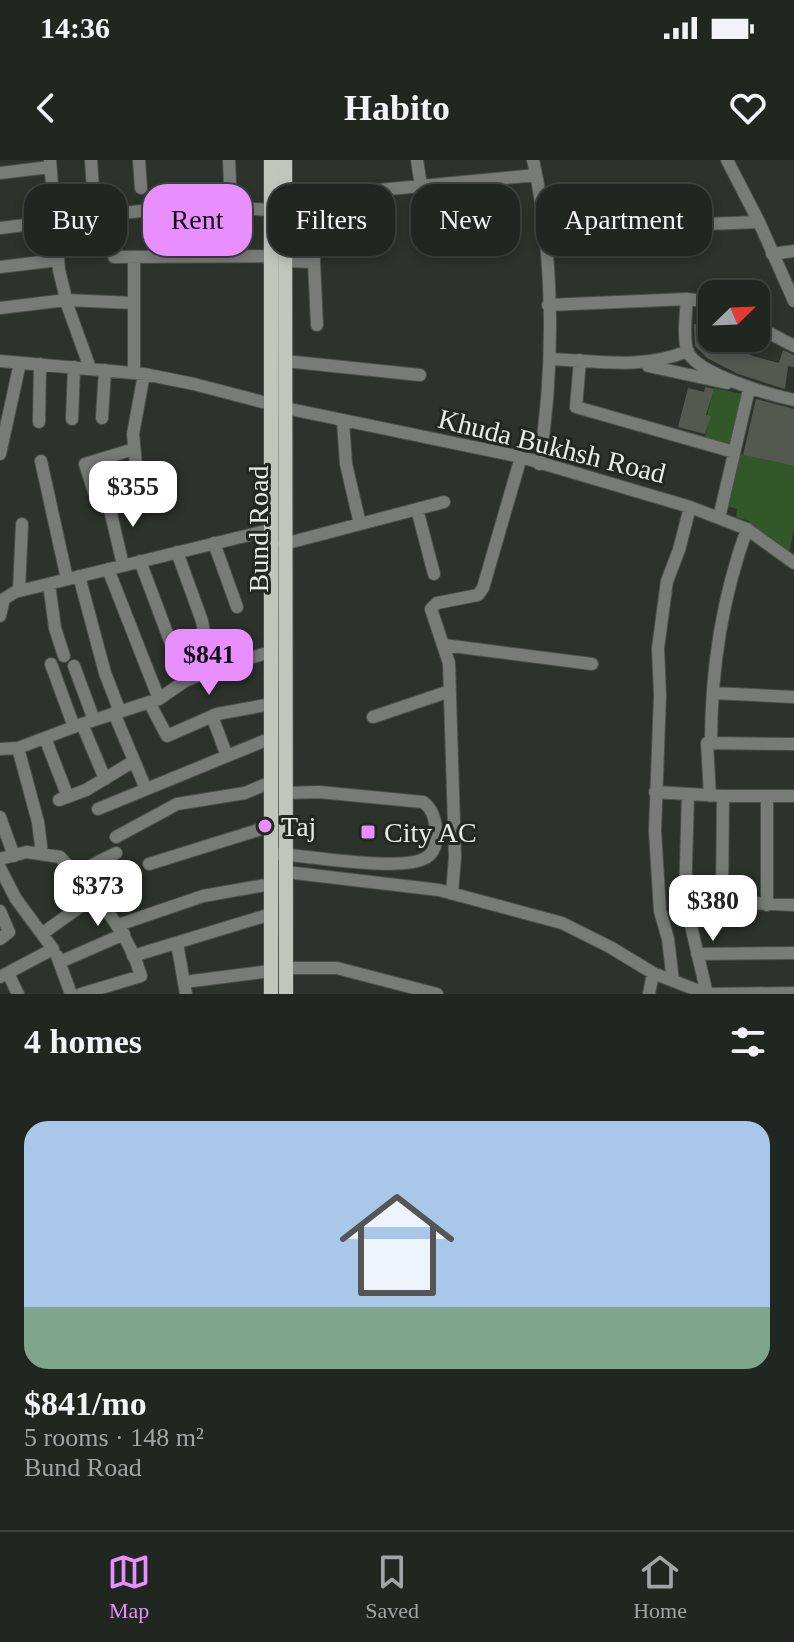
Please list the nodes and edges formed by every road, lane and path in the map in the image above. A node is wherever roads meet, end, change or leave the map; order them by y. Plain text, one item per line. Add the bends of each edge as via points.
1 (91, 160) edge
2 (139, 160) edge
3 (229, 160) edge
4 (271, 160) edge
5 (285, 160) edge
6 (417, 160) edge
7 (533, 160) edge
8 (727, 160) edge
9 (50, 164) edge
10 (0, 173) edge
11 (536, 175) junction
12 (52, 184) edge
13 (93, 184) edge
14 (230, 184) edge
15 (271, 184) edge
16 (285, 184) edge
17 (421, 184) edge
18 (442, 184) edge
19 (538, 184) edge
20 (141, 188) dead end
21 (759, 222) junction
22 (712, 224) edge
23 (24, 226) edge
24 (0, 228) edge
25 (794, 251) edge
26 (772, 254) junction
27 (58, 256) edge
28 (314, 256) edge
29 (547, 256) edge
30 (114, 257) dead end
31 (134, 257) junction
32 (279, 257) junction
33 (58, 260) junction
34 (314, 262) junction
35 (0, 267) edge
36 (687, 299) junction
37 (66, 300) junction
38 (698, 300) edge
39 (794, 301) edge
40 (134, 303) junction
41 (548, 305) junction
42 (0, 308) edge
43 (317, 325) dead end
44 (770, 333) edge
45 (794, 346) edge
46 (688, 351) junction
47 (550, 359) junction
48 (580, 360) junction
49 (0, 361) edge
50 (285, 361) junction
51 (20, 363) junction
52 (40, 364) junction
53 (641, 364) junction
54 (74, 367) junction
55 (90, 368) junction
56 (105, 370) junction
57 (139, 374) junction
58 (420, 375) dead end
59 (745, 387) junction
60 (794, 400) edge
61 (278, 406) junction
62 (102, 418) dead end
63 (72, 419) dead end
64 (39, 422) dead end
65 (343, 422) junction
66 (134, 449) junction
67 (734, 452) junction
68 (0, 454) edge
69 (521, 457) junction
70 (41, 461) dead end
71 (539, 464) junction
72 (137, 476) junction
73 (108, 501) dead end
74 (444, 502) dead end
75 (140, 505) dead end
76 (690, 507) junction
77 (417, 509) junction
78 (719, 518) junction
79 (22, 524) dead end
80 (360, 524) junction
81 (747, 529) junction
82 (270, 530) junction
83 (214, 543) junction
84 (284, 544) junction
85 (177, 552) junction
86 (793, 556) edge
87 (140, 561) junction
88 (123, 565) junction
89 (108, 569) junction
90 (434, 574) dead end
91 (73, 578) junction
92 (49, 584) junction
93 (19, 591) junction
94 (237, 607) dead end
95 (0, 616) edge
96 (444, 645) junction
97 (271, 652) junction
98 (64, 656) dead end
99 (51, 664) dead end
100 (592, 664) dead end
101 (74, 666) dead end
102 (211, 673) junction
103 (185, 681) junction
104 (450, 691) junction
105 (713, 693) junction
106 (794, 697) edge
107 (154, 701) junction
108 (271, 704) junction
109 (117, 712) junction
110 (212, 716) junction
111 (373, 717) dead end
112 (83, 723) junction
113 (45, 738) junction
114 (271, 738) junction
115 (711, 743) junction
116 (794, 744) edge
117 (18, 748) junction
118 (0, 749) edge
119 (227, 756) junction
120 (134, 761) junction
121 (105, 779) junction
122 (271, 782) junction
123 (146, 789) junction
124 (655, 792) junction
125 (285, 793) junction
126 (688, 794) junction
127 (716, 796) junction
128 (767, 796) junction
129 (794, 796) edge
130 (98, 809) dead end
131 (0, 817) edge
132 (271, 826) junction
133 (116, 837) dead end
134 (116, 853) dead end
135 (42, 854) junction
136 (278, 854) junction
137 (14, 856) junction
138 (0, 859) edge
139 (149, 864) dead end
140 (0, 868) edge
141 (286, 872) junction
142 (77, 877) junction
143 (271, 884) junction
144 (452, 893) junction
145 (95, 896) junction
146 (685, 900) junction
147 (722, 903) junction
148 (767, 905) junction
149 (794, 905) edge
150 (0, 911) edge
151 (271, 914) junction
152 (121, 930) junction
153 (43, 933) junction
154 (0, 939) edge
155 (177, 943) junction
156 (53, 949) junction
157 (794, 953) edge
158 (697, 954) junction
159 (133, 956) junction
160 (60, 962) junction
161 (279, 969) junction
162 (653, 973) junction
163 (4, 975) edge
164 (192, 981) dead end
165 (679, 987) edge
166 (113, 990) edge
167 (794, 993) edge
168 (18, 994) edge
169 (71, 994) edge
170 (81, 994) edge
171 (186, 994) edge
172 (271, 994) edge
173 (286, 994) edge
174 (437, 994) edge
175 (649, 994) edge
176 (708, 994) edge

1 - 13 street
2 - 20 street
3 - 14 street
4 - 15 main road, Bund Road
5 - 16 main road, Bund Road
6 - 17 street
7 - 11 street
8 - 21 street
9 - 10 street
9 - 12 street
11 - 18 street
11 - 19 street
21 - 22 street
21 - 26 street
23 - 24 street
25 - 26 street
26 - 39 street
27 - 33 street
28 - 34 street
29 - 41 street
30 - 31 street
31 - 32 street
31 - 40 street
32 - 34 street
32 - 50 main road, Bund Road
32 - 61 main road, Bund Road
33 - 35 street
33 - 37 street
34 - 43 street
36 - 38 street
36 - 41 street
36 - 46 street
37 - 40 street
37 - 42 street
37 - 55 street
40 - 57 street
41 - 47 street
44 - 45 street
46 - 53 street
46 - 59 street
47 - 48 street
47 - 71 street
48 - 53 street
48 - 67 street via 576,407
49 - 51 street, Khuda Bukhsh Road
50 - 58 street
50 - 61 main road, Bund Road
51 - 52 street, Khuda Bukhsh Road
51 - 68 street
52 - 54 street, Khuda Bukhsh Road
52 - 64 street
53 - 59 street
54 - 55 street, Khuda Bukhsh Road
54 - 63 street
55 - 56 street, Khuda Bukhsh Road
56 - 57 street, Khuda Bukhsh Road
56 - 62 street
57 - 61 street, Khuda Bukhsh Road
57 - 66 street
59 - 60 street
59 - 67 street
61 - 65 street, Khuda Bukhsh Road
61 - 82 main road, Bund Road
61 - 84 main road, Bund Road
65 - 69 street, Khuda Bukhsh Road
65 - 80 street
66 - 72 street
66 - 72 street via 85,464 94,492
67 - 78 street
69 - 71 street, Khuda Bukhsh Road
69 - 96 street via 483,588 478,595 437,603 431,609
70 - 91 street
71 - 76 street, Khuda Bukhsh Road
72 - 75 street
73 - 88 street
74 - 77 street
76 - 78 street, Khuda Bukhsh Road
76 - 124 street via 661,617
77 - 80 street
77 - 90 street
78 - 81 street, Khuda Bukhsh Road
79 - 93 street
80 - 84 street
81 - 86 street, Khuda Bukhsh Road
81 - 105 street via 721,619
82 - 83 street
82 - 97 main road, Bund Road
83 - 85 street
83 - 94 street
84 - 125 main road, Bund Road
85 - 87 street
85 - 102 street via 202,621
87 - 88 street
87 - 103 street
88 - 89 street
89 - 91 street
89 - 107 street
91 - 92 street
91 - 109 street
92 - 93 street
92 - 98 street
93 - 95 street via 4,599
96 - 100 street
96 - 104 street
97 - 102 street
97 - 108 main road, Bund Road
99 - 112 street
101 - 112 street
102 - 103 street
103 - 107 street
104 - 111 street
104 - 144 street
105 - 106 street
105 - 115 street
107 - 109 street
107 - 110 street via 167,736
108 - 110 street
108 - 114 main road, Bund Road
109 - 112 street
109 - 120 street
110 - 119 street
112 - 113 street
112 - 121 street
113 - 117 street
113 - 121 street via 64,798
114 - 119 street
114 - 122 main road, Bund Road
115 - 116 street
115 - 127 street
117 - 118 street
117 - 135 street
119 - 123 street
120 - 121 street
120 - 123 street
122 - 132 main road, Bund Road
122 - 133 street via 245,793 177,804
123 - 130 street
124 - 126 street
124 - 165 street via 660,911
125 - 136 main road, Bund Road
125 - 136 street via 415,800 428,806 435,846 424,859 400,865
126 - 127 street
126 - 146 street
127 - 128 street
127 - 147 street
128 - 129 street
128 - 148 street
131 - 137 street
132 - 136 main road, Bund Road
132 - 139 street
134 - 142 street
135 - 137 street
135 - 142 street via 60,857
136 - 141 main road, Bund Road
136 - 143 main road, Bund Road
137 - 138 street
140 - 153 street
141 - 144 street
141 - 161 main road, Bund Road
142 - 145 street
143 - 151 main road, Bund Road
143 - 152 street via 203,896
144 - 162 street via 562,923
145 - 152 street
145 - 153 street
146 - 147 street
146 - 158 street
147 - 148 street
148 - 149 street
150 - 154 street via 9,932
151 - 155 street
151 - 161 main road, Bund Road
152 - 159 street
152 - 160 street
153 - 156 street
155 - 159 street
155 - 171 street
156 - 160 street
156 - 163 street
157 - 158 street
158 - 176 street
159 - 166 street via 141,976
160 - 169 street
161 - 164 street
161 - 172 main road, Bund Road
161 - 173 main road, Bund Road
161 - 174 street via 337,968
162 - 165 street
162 - 175 street
163 - 168 street
165 - 176 street
166 - 170 street
167 - 176 street

